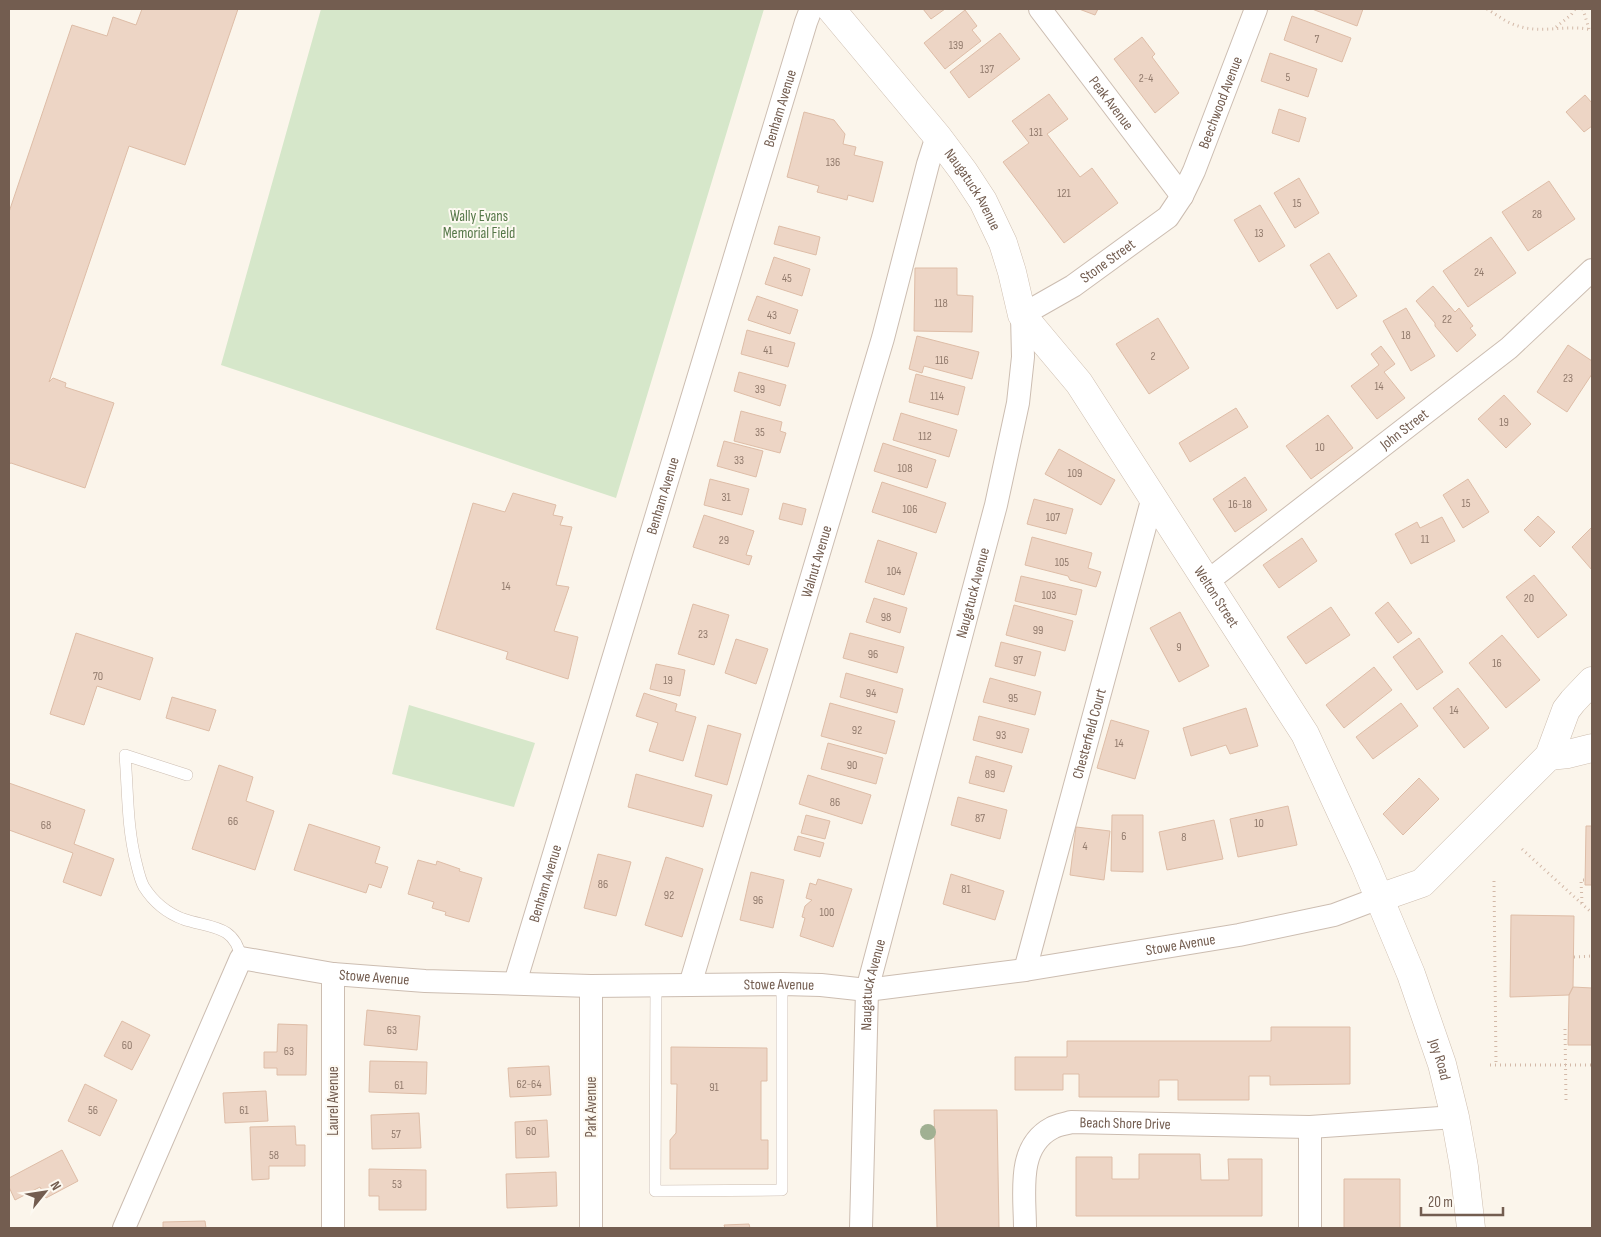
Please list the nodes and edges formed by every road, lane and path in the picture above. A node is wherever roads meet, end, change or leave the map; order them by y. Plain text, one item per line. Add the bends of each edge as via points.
1 (811, 9) edge
2 (831, 9) edge
3 (1040, 9) edge
4 (1256, 9) edge
5 (1487, 9) edge
6 (1575, 9) edge
7 (1583, 9) edge
8 (1556, 27) junction
9 (1590, 30) edge
10 (937, 136) junction
11 (1182, 196) junction
12 (1592, 270) edge
13 (1022, 314) junction
14 (1153, 497) junction
15 (1208, 581) junction
16 (1592, 681) edge
17 (1592, 748) edge
18 (1549, 756) junction
19 (187, 775) dead end
20 (1522, 849) dead end
21 (1586, 880) dead end
22 (1494, 882) dead end
23 (1379, 898) junction
24 (1582, 903) junction
25 (1592, 913) edge
26 (1592, 956) edge
27 (1574, 957) dead end
28 (242, 958) junction
29 (1025, 970) junction
30 (333, 974) junction
31 (515, 983) junction
32 (782, 984) junction
33 (656, 985) junction
34 (690, 985) junction
35 (591, 986) junction
36 (867, 990) junction
37 (1566, 1029) dead end
38 (1490, 1065) dead end
39 (1496, 1065) junction
40 (1566, 1065) junction
41 (1592, 1065) edge
42 (1566, 1100) dead end
43 (1455, 1117) junction
44 (1310, 1127) junction
45 (124, 1228) edge
46 (332, 1228) edge
47 (591, 1228) edge
48 (861, 1228) edge
49 (1025, 1228) edge
50 (1310, 1228) edge
51 (1472, 1228) edge

1 - 31 street, Benham Avenue
2 - 10 street, Naugatuck Avenue
3 - 11 street, Peak Avenue
4 - 11 street, Beechwood Avenue
5 - 8 path via 1518,26 1536,29
6 - 8 path
7 - 9 path
8 - 9 path
10 - 13 street, Naugatuck Avenue via 983,201 1003,243
10 - 34 street, Walnut Avenue via 880,348
11 - 13 street, Stone Street via 1168,217 1074,286
12 - 15 street, John Street via 1509,348
13 - 14 street, Welton Street via 1079,383
13 - 36 street, Naugatuck Avenue via 1023,357 1018,403 996,505
14 - 15 street, Welton Street
14 - 29 street, Chesterfield Court
15 - 23 street, Welton Street via 1305,734
16 - 18 street via 1566,710
17 - 18 street
18 - 23 street, Stowe Avenue via 1422,883
19 - 28 lane via 125,755 131,842 139,875 144,887 166,910 229,933 240,948
20 - 24 path
21 - 24 path via 1581,880
22 - 39 path
23 - 29 street, Stowe Avenue via 1334,915 1240,935
23 - 43 street, Joy Road via 1414,983 1442,1064
24 - 25 path
26 - 27 path
28 - 30 street, Stowe Avenue
28 - 45 street
29 - 36 street, Stowe Avenue
30 - 31 street, Stowe Avenue
30 - 46 street, Laurel Avenue
31 - 35 street, Stowe Avenue
32 - 33 lane via 782,1190 655,1192
32 - 34 street, Stowe Avenue
32 - 36 street, Stowe Avenue
33 - 34 street, Stowe Avenue
33 - 35 street, Stowe Avenue
35 - 47 street, Park Avenue
36 - 48 street, Naugatuck Avenue
37 - 40 path
38 - 39 path
39 - 40 path
40 - 41 path
40 - 42 path
43 - 44 street, Beach Shore Drive
43 - 51 street, Joy Road
44 - 49 street, Beach Shore Drive via 1071,1122 1053,1127 1037,1138 1029,1152 1025,1167
44 - 50 street

